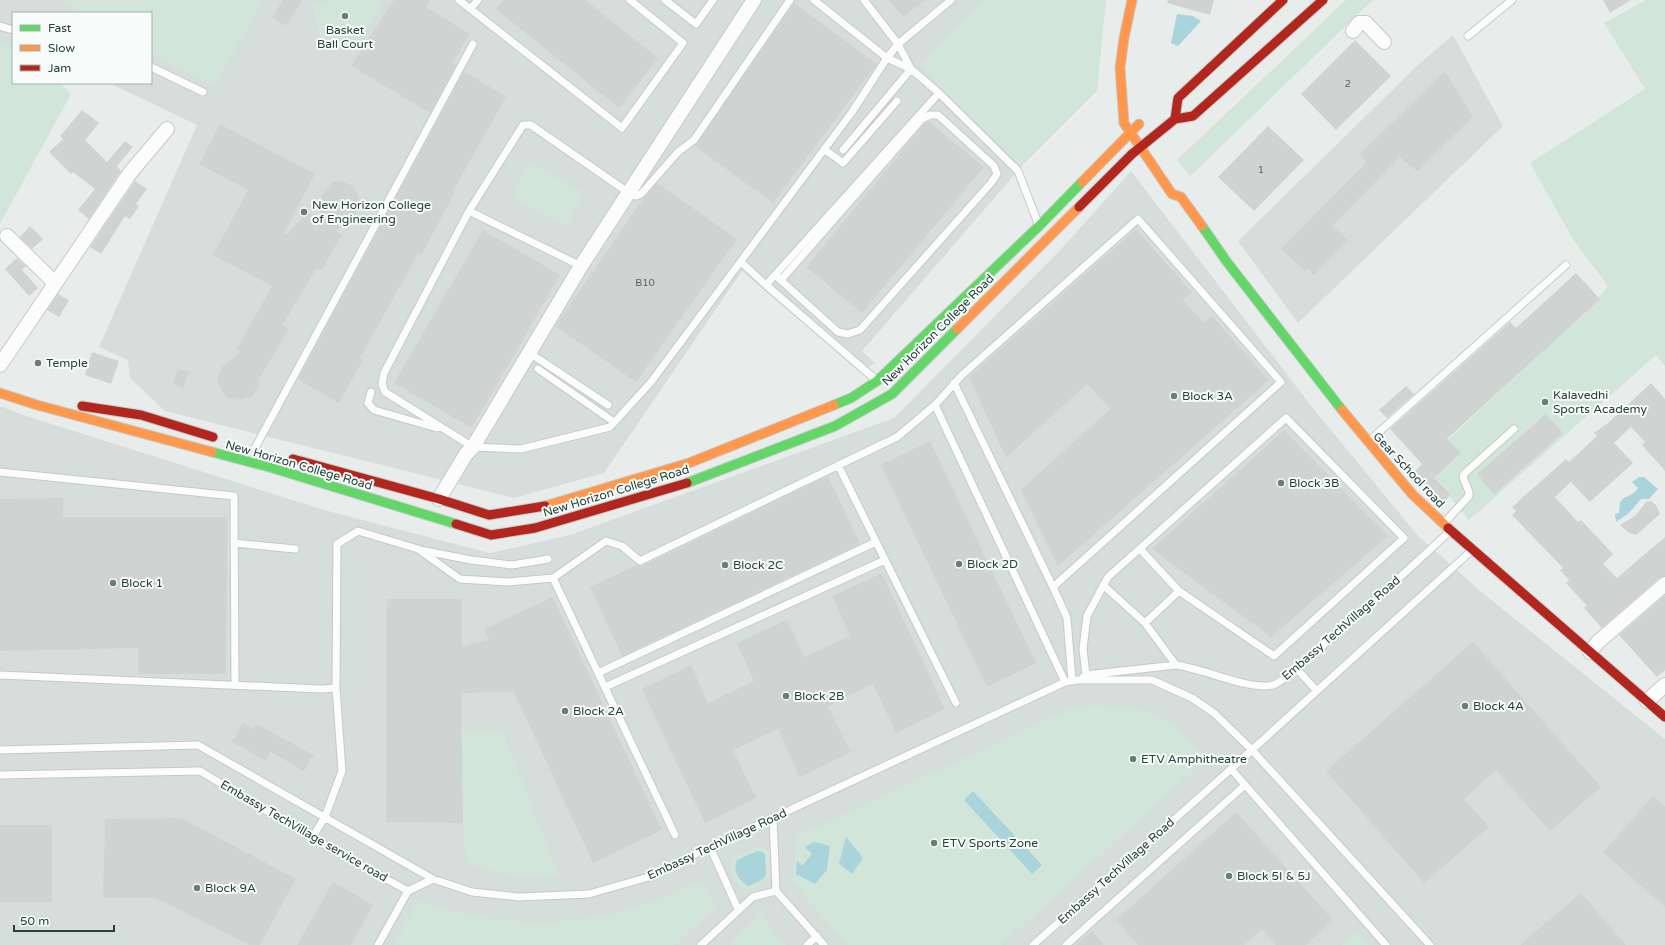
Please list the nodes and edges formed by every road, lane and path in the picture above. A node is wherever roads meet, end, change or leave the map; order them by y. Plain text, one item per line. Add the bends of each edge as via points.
1 (459, 0) edge
2 (478, 0) edge
3 (630, 0) edge
4 (665, 0) edge
5 (713, 0) edge
6 (754, 0) edge
7 (790, 0) edge
8 (814, 0) edge
9 (864, 0) edge
10 (951, 0) edge
11 (1132, 0) edge
12 (1283, 0) edge
13 (1323, 0) edge
14 (1512, 0) edge
15 (470, 9) junction
16 (0, 26) edge
17 (12, 30) edge
18 (1353, 31) dead end
19 (1468, 36) dead end
20 (1384, 42) dead end
21 (473, 44) dead end
22 (898, 44) junction
23 (887, 58) junction
24 (152, 67) edge
25 (911, 69) junction
26 (203, 92) dead end
27 (938, 93) junction
28 (897, 101) dead end
29 (1126, 110) junction
30 (1175, 118) junction
31 (1139, 124) junction
32 (168, 129) dead end
33 (1130, 132) junction
34 (1150, 143) junction
35 (1140, 147) junction
36 (824, 149) junction
37 (843, 150) dead end
38 (629, 193) junction
39 (469, 211) junction
40 (1039, 226) junction
41 (7, 236) dead end
42 (740, 262) junction
43 (1566, 265) dead end
44 (581, 266) junction
45 (778, 278) junction
46 (55, 283) junction
47 (766, 285) junction
48 (528, 352) junction
49 (0, 365) edge
50 (538, 369) dead end
51 (0, 383) edge
52 (954, 383) junction
53 (885, 388) junction
54 (371, 392) dead end
55 (0, 393) edge
56 (608, 405) dead end
57 (935, 405) junction
58 (614, 422) junction
59 (441, 427) junction
60 (1514, 429) dead end
61 (225, 440) dead end
62 (1367, 442) junction
63 (473, 447) junction
64 (255, 448) dead end
65 (286, 457) dead end
66 (838, 465) junction
67 (0, 472) edge
68 (439, 499) junction
69 (1444, 524) junction
70 (1450, 531) junction
71 (876, 542) junction
72 (234, 544) junction
73 (295, 549) dead end
74 (418, 549) junction
75 (1140, 549) junction
76 (1471, 550) junction
77 (548, 559) dead end
78 (885, 560) junction
79 (553, 578) junction
80 (1665, 584) edge
81 (1103, 585) junction
82 (1053, 587) junction
83 (1179, 591) junction
84 (1145, 623) junction
85 (1590, 652) junction
86 (1176, 665) junction
87 (1296, 668) junction
88 (598, 673) junction
89 (0, 675) edge
90 (1086, 675) junction
91 (1072, 681) junction
92 (235, 685) junction
93 (1665, 685) edge
94 (605, 687) junction
95 (336, 688) junction
96 (1316, 690) junction
97 (1647, 701) junction
98 (956, 703) dead end
99 (1665, 717) edge
100 (1251, 749) junction
101 (0, 750) edge
102 (1231, 769) junction
103 (0, 775) edge
104 (1245, 785) junction
105 (325, 817) junction
106 (773, 818) junction
107 (674, 835) dead end
108 (312, 838) junction
109 (710, 847) junction
110 (433, 880) junction
111 (408, 891) junction
112 (776, 891) junction
113 (738, 909) junction
114 (817, 936) junction
115 (378, 945) edge
116 (702, 945) edge
117 (807, 945) edge
118 (824, 945) edge
119 (1033, 945) edge
120 (1066, 945) edge
121 (1386, 945) edge
122 (1430, 945) edge

1 - 15 lane
2 - 15 lane
3 - 15 lane via 683,43 622,128
4 - 5 lane via 696,24
6 - 38 street
7 - 38 lane via 694,140 678,152 642,194 636,196
8 - 23 lane
9 - 22 lane
10 - 22 lane
11 - 29 main road, Gear School road via 1120,76
12 - 30 main road via 1178,98
13 - 30 main road via 1193,116
14 - 19 lane
16 - 17 lane
18 - 20 street via 1359,23 1366,23
21 - 64 lane
22 - 23 lane
22 - 25 lane
23 - 25 lane
23 - 36 lane
24 - 26 lane
25 - 27 lane
25 - 37 lane
27 - 40 lane via 1018,171
27 - 45 lane
28 - 36 lane via 844,163
29 - 31 main road
29 - 33 main road, Gear School road via 1124,123
30 - 34 main road, New Horizon College Road
31 - 33 main road, New Horizon College Road
31 - 34 main road
32 - 46 street via 130,173
33 - 35 main road, Gear School road
33 - 40 main road, New Horizon College Road
34 - 35 main road, New Horizon College Road
35 - 53 main road, New Horizon College Road
35 - 62 main road, Gear School road via 1172,194 1181,192 1227,262
36 - 42 lane
38 - 39 lane via 531,125 523,125
38 - 44 street
39 - 44 lane
39 - 59 lane via 384,373 382,384 385,392 393,398
40 - 53 main road, New Horizon College Road
41 - 46 street
42 - 47 lane
42 - 58 lane via 651,382
43 - 62 lane
44 - 48 street
45 - 45 lane via 838,332 848,334 860,330 991,183 997,174 994,166 938,115 922,119
45 - 47 lane
46 - 49 street
47 - 53 lane
48 - 56 lane
48 - 63 street
50 - 58 lane
51 - 61 main road, New Horizon College Road via 72,405 142,415
52 - 57 lane
52 - 82 lane
52 - 82 lane via 1138,219 1281,382
53 - 55 main road, New Horizon College Road via 835,426 691,482 535,528 491,534 269,467
53 - 68 main road, New Horizon College Road via 851,398 689,463 537,508 489,515
54 - 59 lane via 368,403 374,410
57 - 66 lane via 898,437
57 - 91 lane
58 - 63 lane via 610,427 522,449
59 - 63 lane
60 - 69 lane via 1465,473 1463,477 1468,496
62 - 69 main road, Gear School road via 1412,494
63 - 68 street via 466,454
65 - 68 main road, New Horizon College Road
66 - 71 lane
66 - 79 lane via 640,561 622,546 606,542
67 - 72 lane via 234,496
69 - 70 main road, Gear School road
70 - 76 main road, Gear School road
70 - 87 lane, Embassy TechVillage Road
71 - 78 lane
71 - 88 lane
72 - 73 lane
72 - 92 lane
74 - 77 lane via 512,565
74 - 79 lane via 460,579 507,582
74 - 95 lane via 358,531 336,544
75 - 81 lane via 1108,577
75 - 83 lane
75 - 83 lane via 1286,418 1404,538 1274,656
76 - 85 main road, Gear School road
76 - 96 lane, Embassy TechVillage Road
78 - 94 lane
78 - 98 lane
79 - 88 lane
80 - 85 street via 1598,642
81 - 84 lane
81 - 90 lane via 1087,616 1083,649
82 - 91 lane via 1067,618
83 - 84 lane
84 - 86 lane
85 - 97 main road, Gear School road
86 - 87 lane, Embassy TechVillage Road via 1189,666 1252,685 1274,685
86 - 90 lane, Embassy TechVillage Road
87 - 96 lane
88 - 94 lane
89 - 92 lane
90 - 91 lane, Embassy TechVillage Road
91 - 100 lane, Embassy TechVillage Road via 1152,680 1192,698 1214,713
91 - 106 lane, Embassy TechVillage Road
92 - 95 lane
93 - 97 street
94 - 107 lane
95 - 105 lane via 342,771
96 - 100 lane, Embassy TechVillage Road
97 - 99 main road, Gear School road
100 - 102 lane, Embassy TechVillage Road
100 - 122 lane
101 - 105 lane, Embassy TechVillage Road via 198,745
102 - 104 lane
102 - 119 lane, Embassy TechVillage Road
103 - 108 lane, Embassy TechVillage service road via 200,771
104 - 120 lane
104 - 121 lane
105 - 108 lane
105 - 110 lane, Embassy TechVillage Road
106 - 109 lane, Embassy TechVillage Road
106 - 112 lane
108 - 111 lane, Embassy TechVillage service road
109 - 110 lane, Embassy TechVillage Road via 652,876 589,894 520,897 472,892
109 - 113 lane
110 - 111 lane
111 - 115 lane
112 - 113 lane via 753,896
112 - 114 lane
113 - 116 lane
114 - 117 lane
114 - 118 lane

